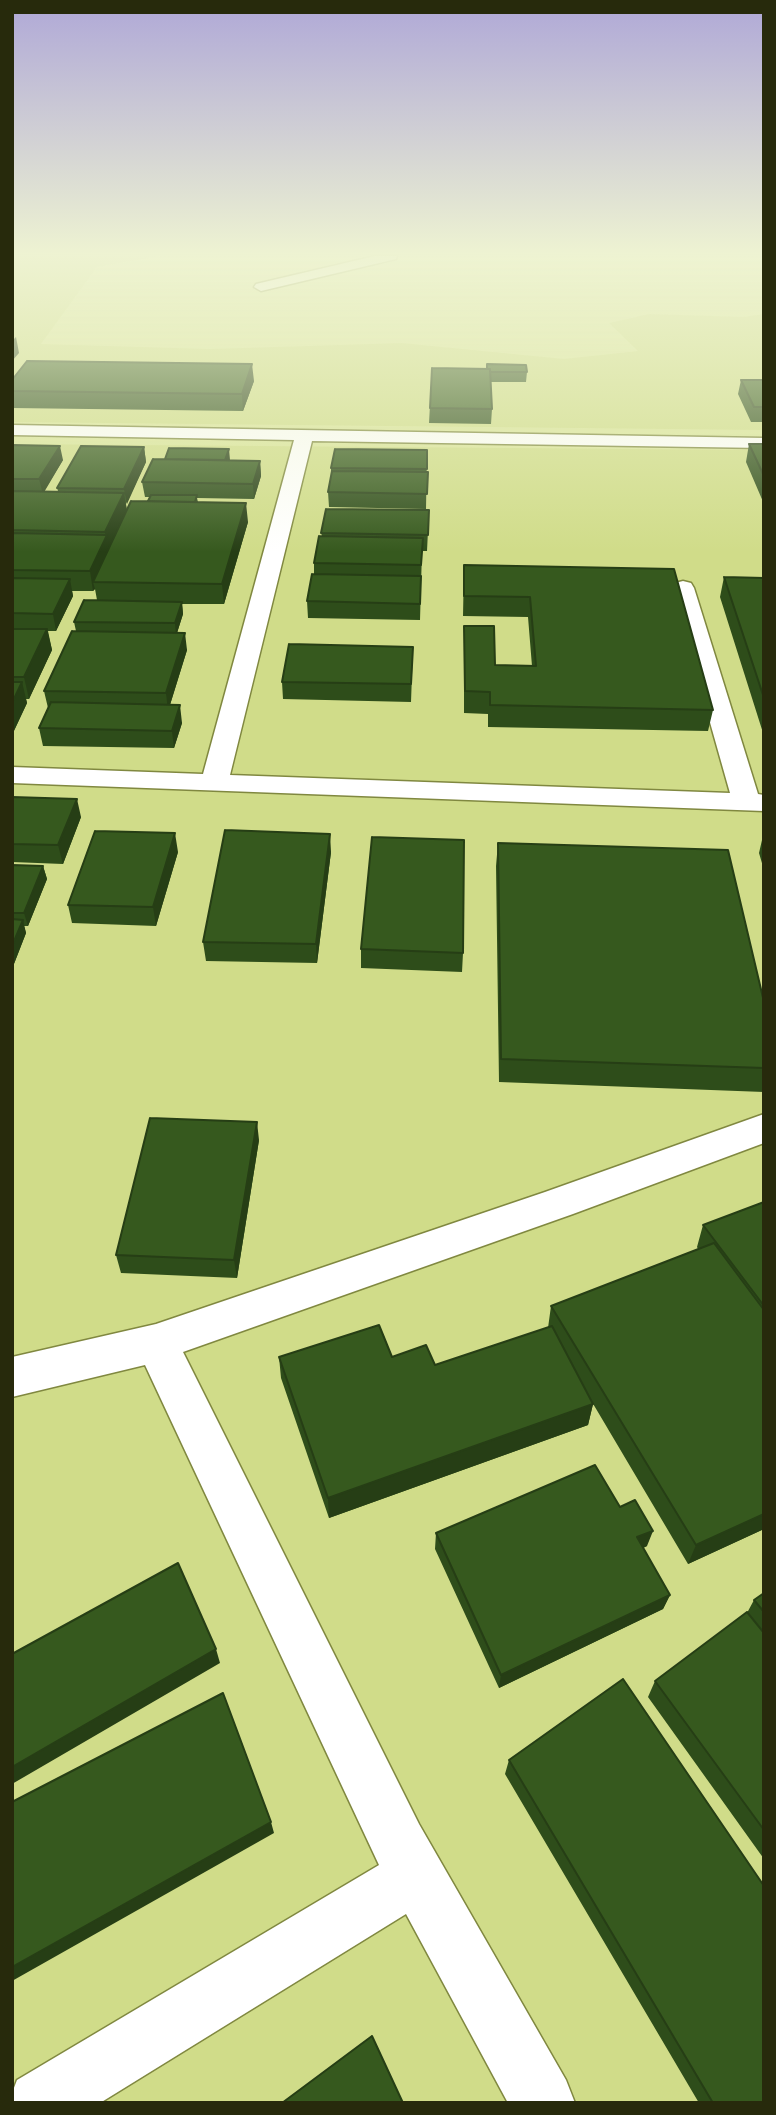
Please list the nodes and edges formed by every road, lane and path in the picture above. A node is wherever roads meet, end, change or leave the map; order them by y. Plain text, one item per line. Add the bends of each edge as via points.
1 (12, 430) edge
2 (304, 435) junction
3 (764, 443) edge
4 (683, 589) edge
5 (12, 775) edge
6 (214, 783) junction
7 (755, 803) edge
8 (764, 1128) edge
9 (156, 1343) junction
10 (12, 1377) edge
11 (417, 1875) junction
12 (40, 2103) edge
13 (543, 2103) edge

1 - 2 street
2 - 3 street
2 - 6 street
4 - 7 street
5 - 6 street
6 - 7 street
8 - 9 street
9 - 10 street
9 - 11 street
11 - 12 street
11 - 13 street

